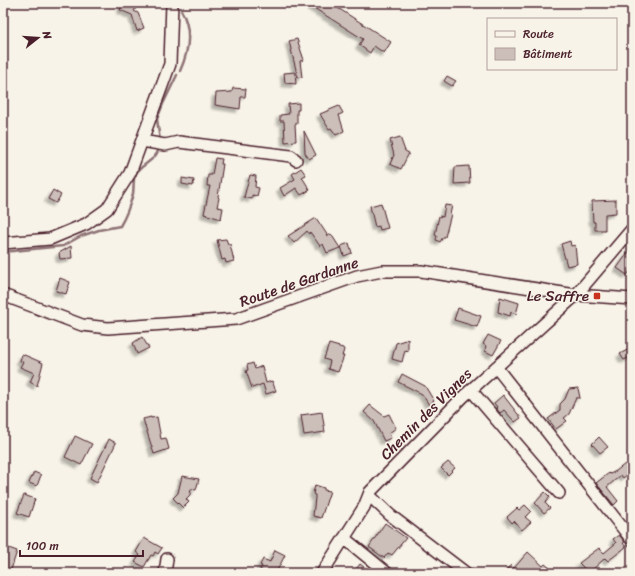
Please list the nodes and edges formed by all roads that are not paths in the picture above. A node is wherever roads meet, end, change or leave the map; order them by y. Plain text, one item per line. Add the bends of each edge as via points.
1 (172, 3) edge
2 (142, 141) junction
3 (296, 160) dead end
4 (632, 230) edge
5 (3, 243) edge
6 (3, 295) edge
7 (576, 295) junction
8 (632, 299) edge
9 (496, 367) junction
10 (471, 390) junction
11 (559, 493) dead end
12 (369, 495) junction
13 (344, 538) junction
14 (632, 540) edge
15 (166, 559) dead end
16 (165, 573) edge
17 (322, 573) edge
18 (387, 573) edge
19 (466, 573) edge

1 - 2 street via 170,64
2 - 3 street via 160,144 179,142 240,149 291,156
2 - 5 street via 130,173 107,209 86,224 50,239
4 - 7 street, Chemin des Vignes
6 - 7 street, Route de Gardanne via 82,324 108,328 236,319 357,276 382,271 421,271
7 - 8 street, Route de Gardanne
7 - 9 street, Chemin des Vignes
9 - 10 street, Chemin des Vignes
9 - 14 street
10 - 11 street
10 - 12 street, Chemin des Vignes
12 - 13 street, Chemin des Vignes
12 - 19 street via 390,515
13 - 17 street, Chemin des Vignes
13 - 18 street
15 - 16 street

